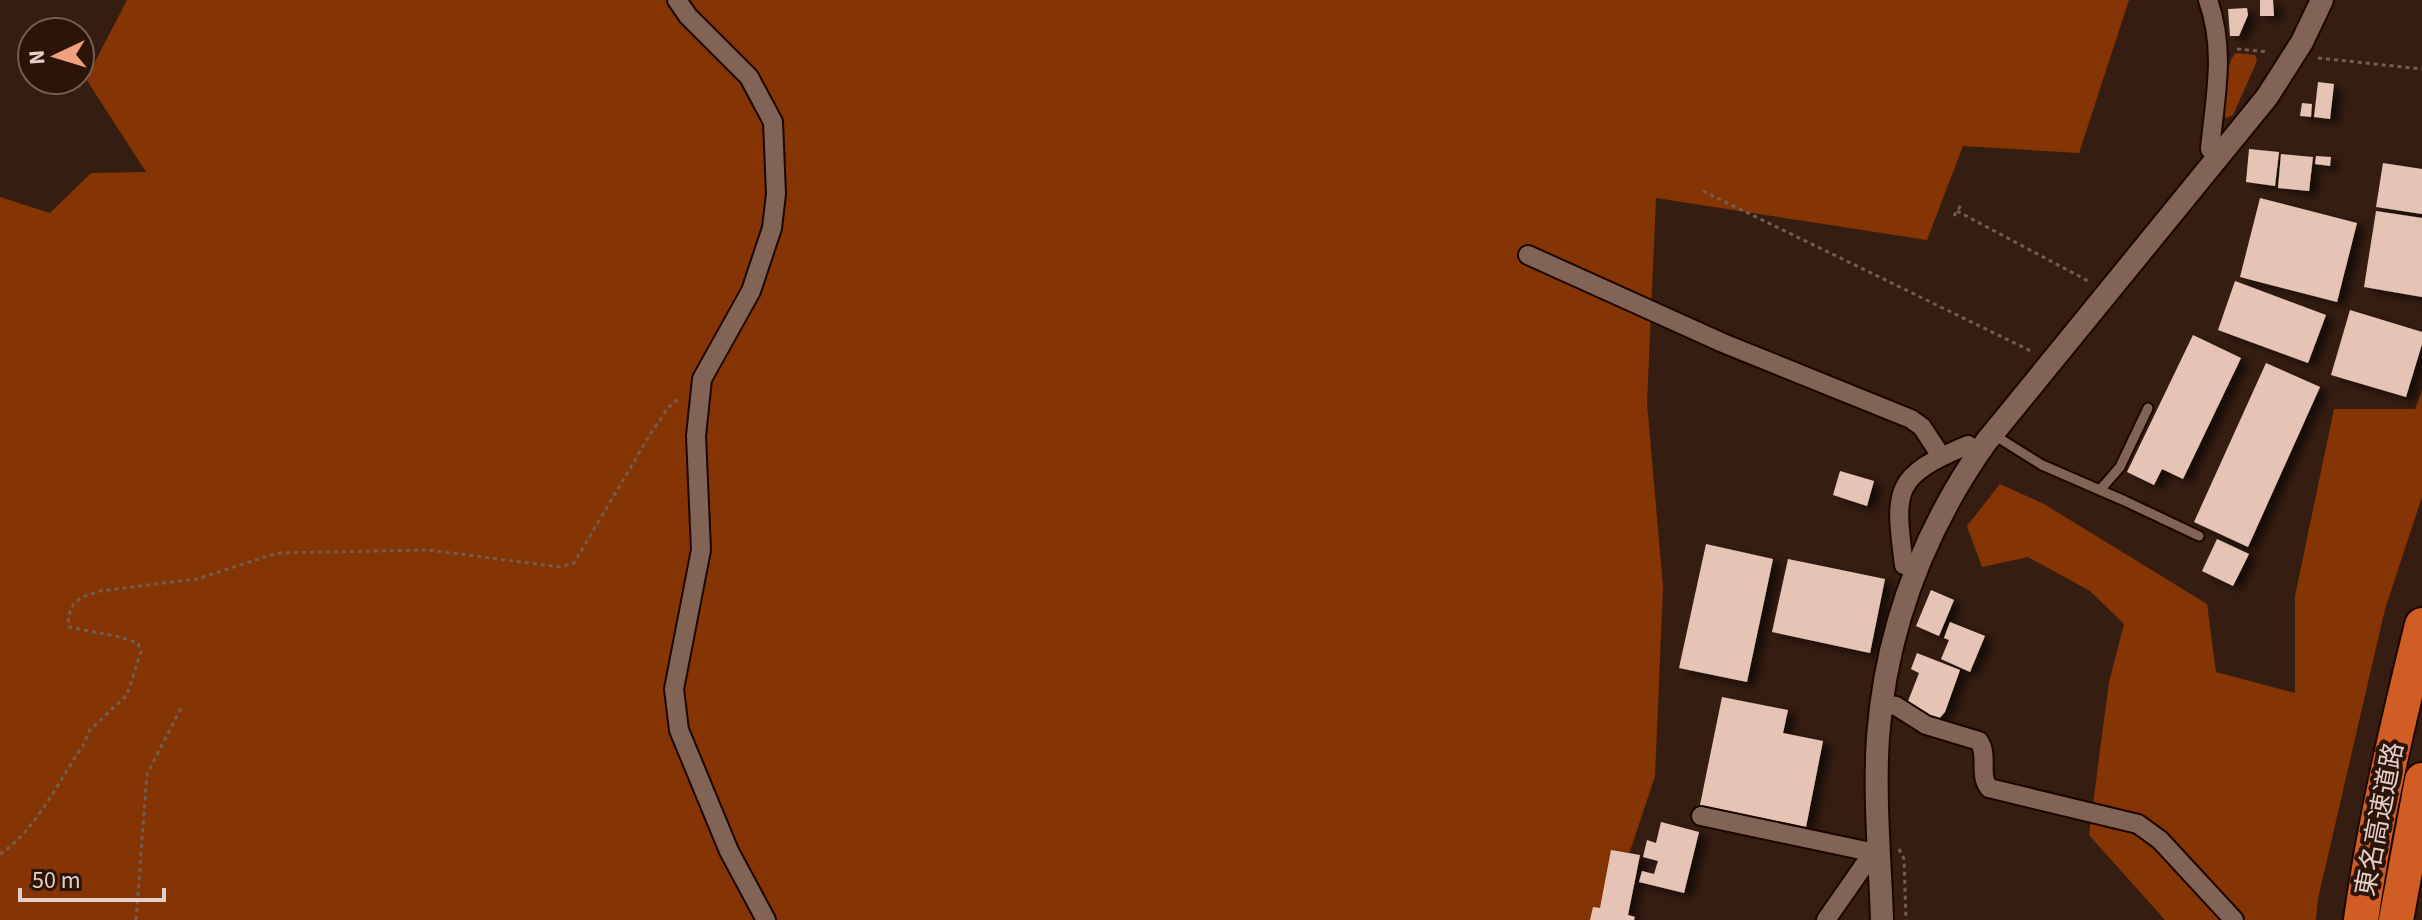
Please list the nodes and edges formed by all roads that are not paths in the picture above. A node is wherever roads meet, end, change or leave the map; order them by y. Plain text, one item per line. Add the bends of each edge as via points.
1 (677, 0) edge
2 (2208, 0) edge
3 (2322, 0) edge
4 (2219, 156) junction
5 (1528, 255) dead end
6 (2148, 408) dead end
7 (1986, 443) junction
8 (1941, 456) junction
9 (2100, 490) junction
10 (2199, 536) dead end
11 (1916, 570) junction
12 (2422, 625) edge
13 (1881, 704) junction
14 (2422, 780) edge
15 (1701, 816) dead end
16 (1873, 851) junction
17 (766, 920) edge
18 (1826, 920) edge
19 (1882, 920) edge
20 (2234, 920) edge
21 (2361, 920) edge
22 (2396, 920) edge

1 - 17 street via 749,77 773,122 772,228 751,291 702,379 696,436 701,550 674,689 679,730 729,851
2 - 4 street via 2219,48 2210,149
3 - 4 street via 2267,97
4 - 7 street
5 - 8 street via 1723,343 1911,419
6 - 9 lane via 2120,467
7 - 8 street
7 - 9 lane
7 - 11 street via 1940,516
8 - 11 street via 1911,477 1898,501 1904,565
9 - 10 lane
11 - 13 street
12 - 21 highway, 東名高速道路 via 2368,864
13 - 16 street
13 - 20 street via 1979,741 1989,788 2124,819 2150,831
14 - 22 highway, 東名高速道路
15 - 16 street
16 - 18 street
16 - 19 street

